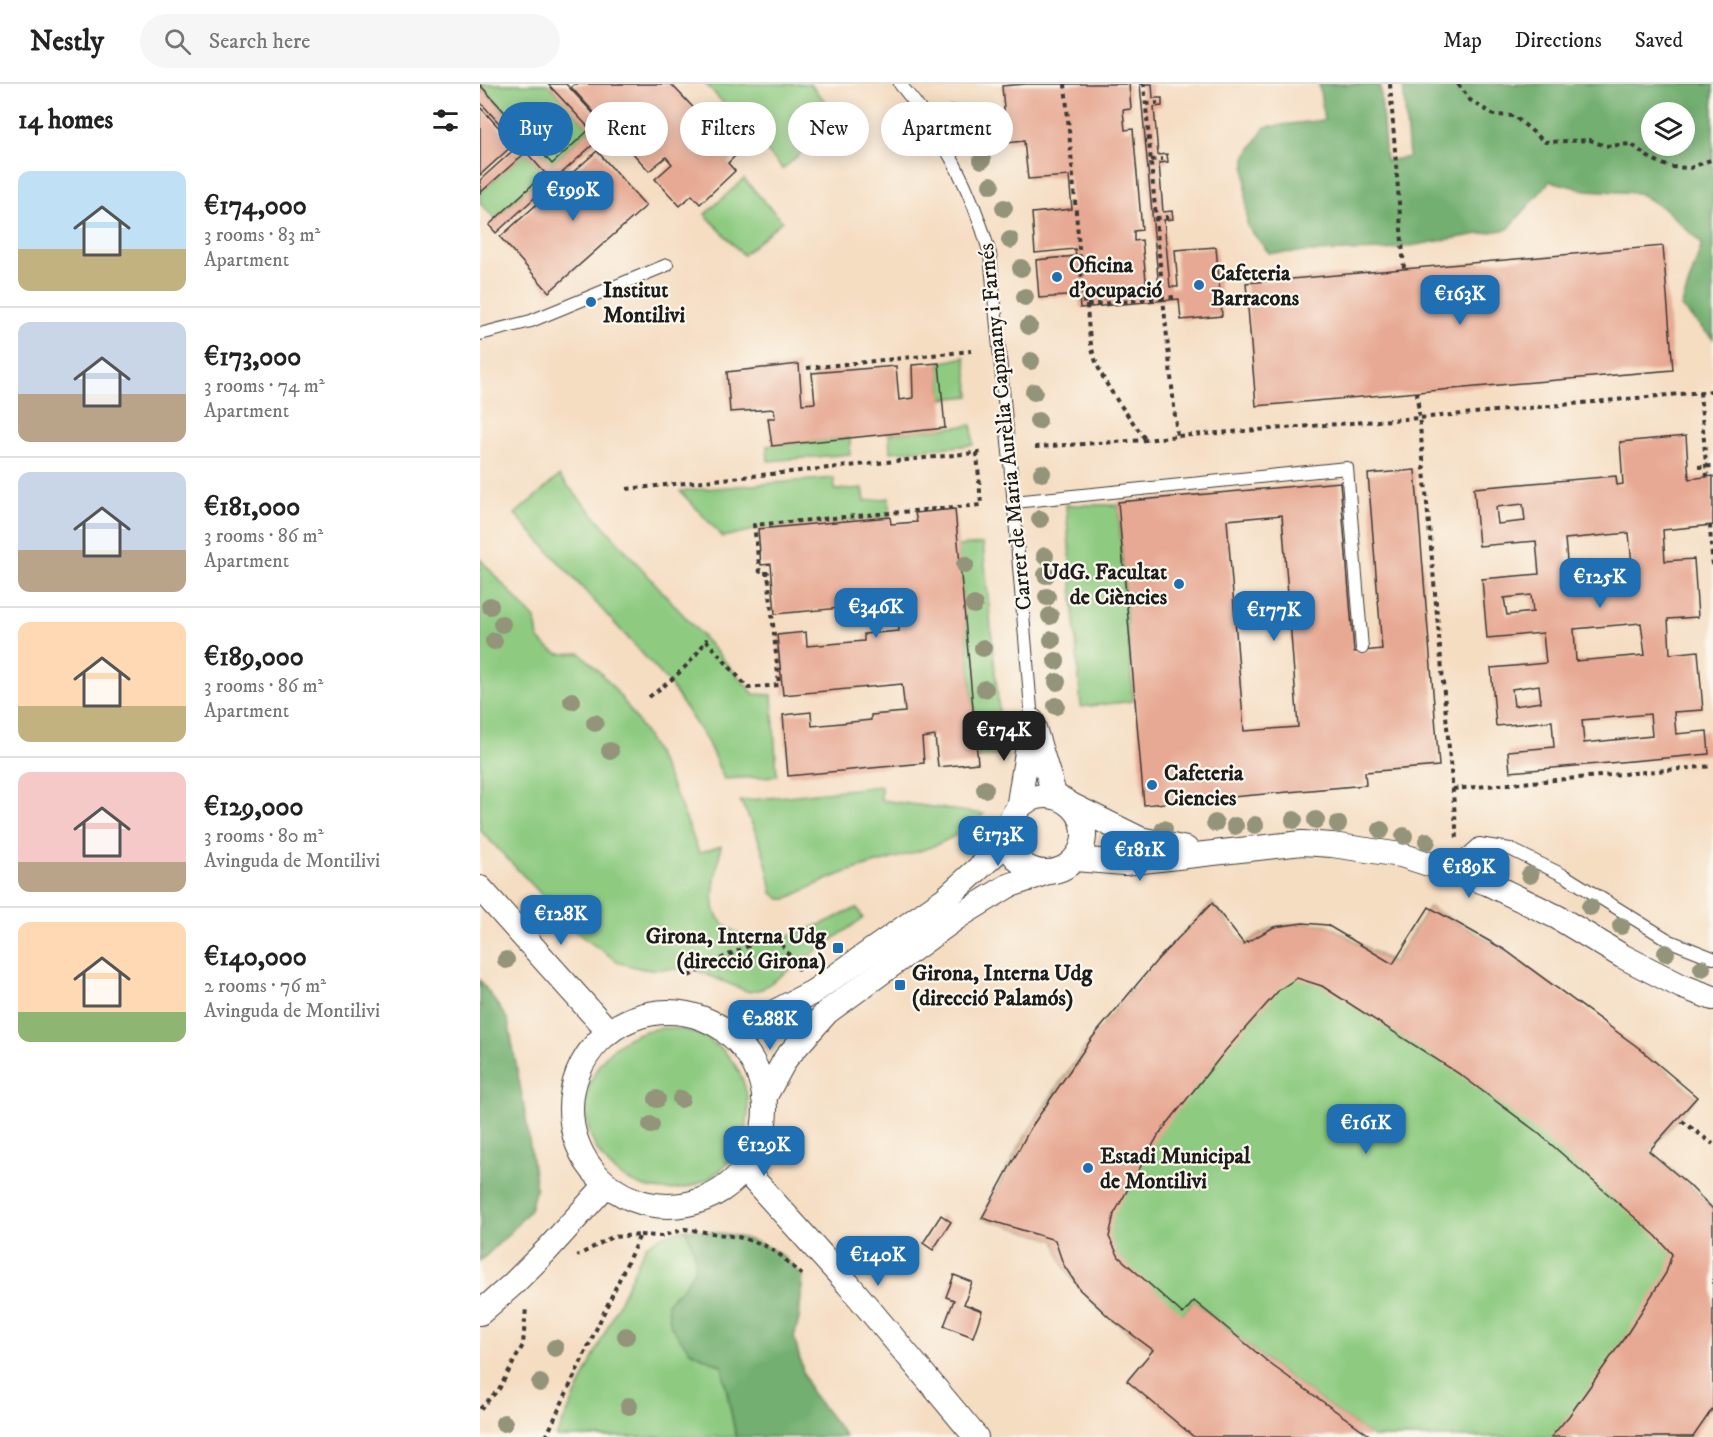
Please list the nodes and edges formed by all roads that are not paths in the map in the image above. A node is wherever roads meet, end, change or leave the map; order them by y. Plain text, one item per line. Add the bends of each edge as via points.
1 (900, 84) edge
2 (667, 265) dead end
3 (480, 334) edge
4 (1014, 502) junction
5 (1362, 648) dead end
6 (1032, 721) junction
7 (1063, 801) junction
8 (1018, 809) junction
9 (1009, 841) junction
10 (1206, 853) junction
11 (1075, 859) junction
12 (1449, 871) junction
13 (1048, 872) junction
14 (480, 888) edge
15 (1713, 958) edge
16 (1713, 998) edge
17 (609, 1032) junction
18 (727, 1033) junction
19 (764, 1098) junction
20 (744, 1169) junction
21 (606, 1185) junction
22 (480, 1313) edge
23 (976, 1437) edge

1 - 4 lane, Carrer de Maria Aurèlia Capmany i Farnés via 953,158 980,218 990,254
2 - 3 lane via 531,321
4 - 5 lane via 1347,468
4 - 6 lane, Carrer de Maria Aurèlia Capmany i Farnés
6 - 7 street, Carrer de Maria Aurèlia Capmany i Farnés
6 - 8 street, Carrer de Maria Aurèlia Capmany i Farnés
7 - 8 street via 1039,797
7 - 10 street via 1140,839
7 - 11 street via 1077,813 1084,831
8 - 9 street via 1010,824
9 - 13 street via 1018,860 1037,871
9 - 18 street via 946,898 813,992
10 - 11 street via 1124,863
10 - 12 street via 1302,843 1332,845 1401,855
11 - 13 street
12 - 15 lane via 1479,844 1510,849 1564,876 1670,941
12 - 16 street via 1487,883 1557,917 1622,956
13 - 19 street via 1008,886 959,916 826,1012 786,1058
14 - 17 street
17 - 18 street via 641,1016 668,1012 704,1019
17 - 21 street via 582,1064 571,1104 581,1153
18 - 19 street via 755,1066
19 - 20 street via 760,1139
20 - 21 street via 713,1195 682,1205 642,1203
20 - 23 street via 848,1284
21 - 22 street via 540,1257

